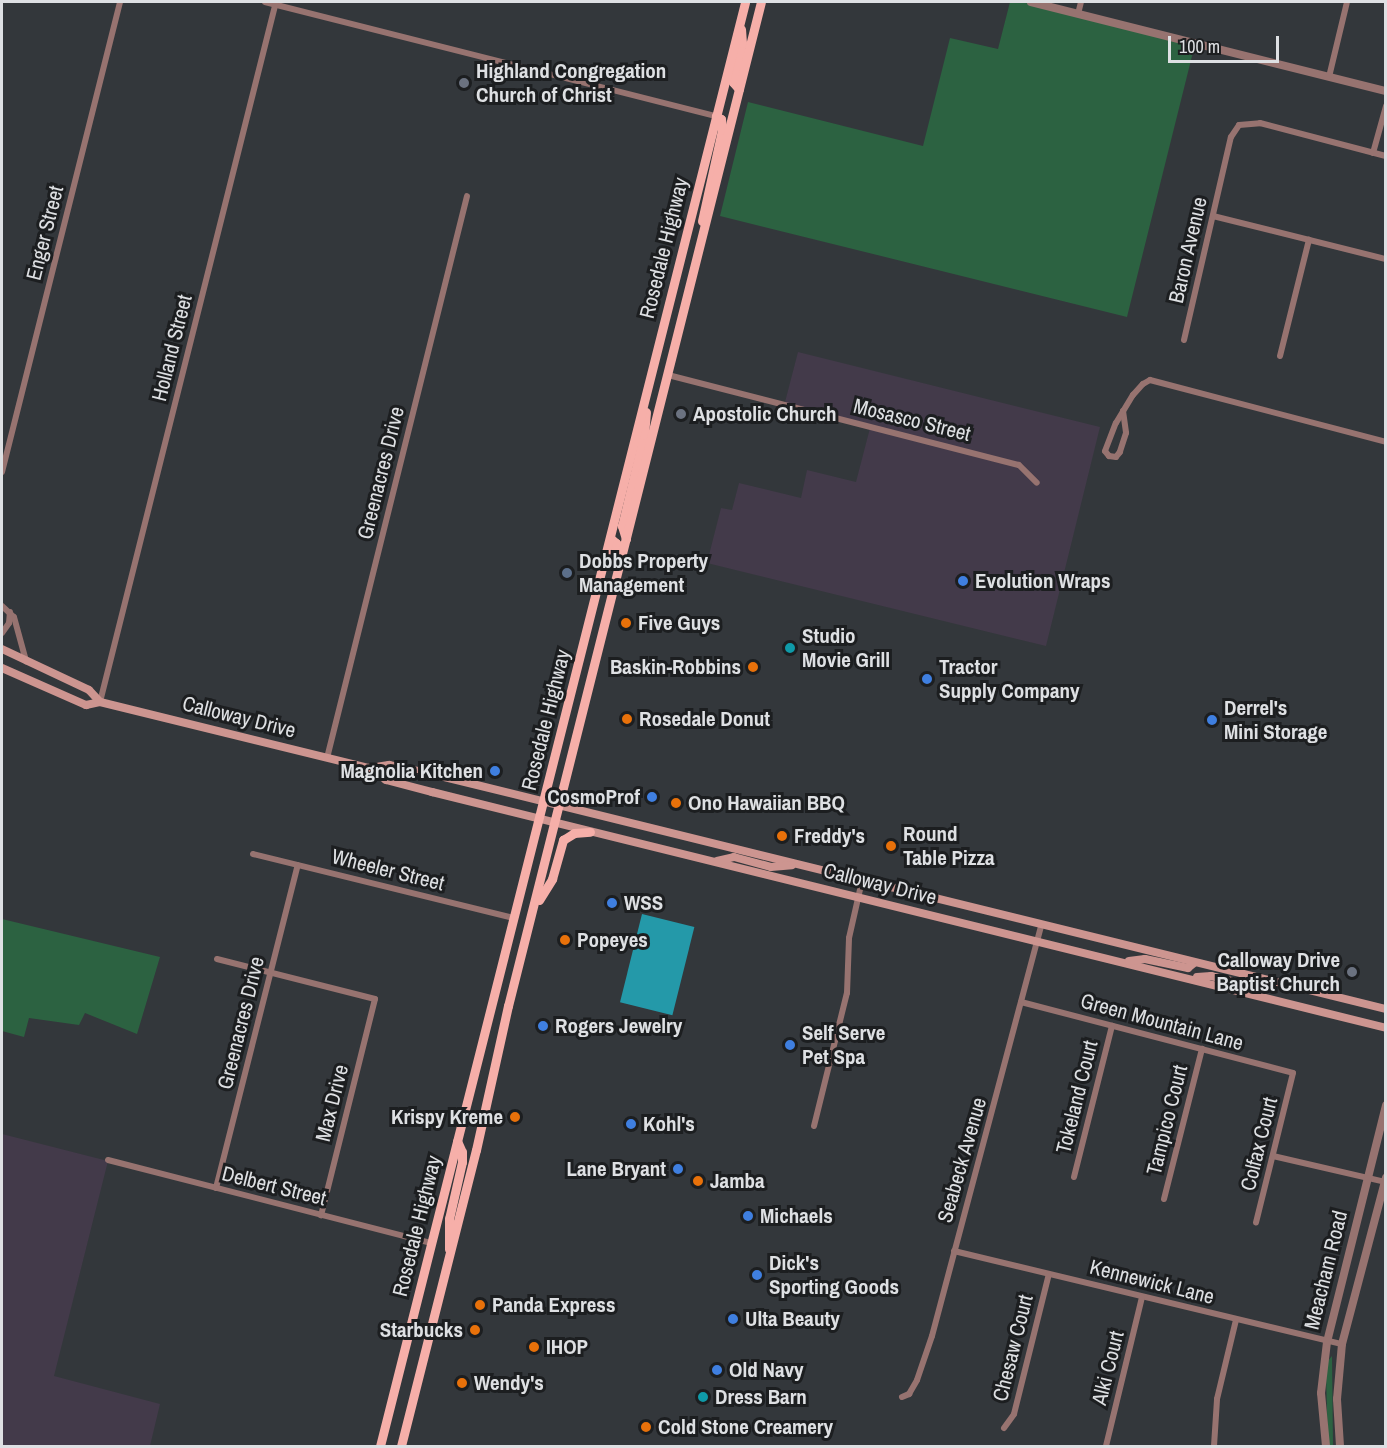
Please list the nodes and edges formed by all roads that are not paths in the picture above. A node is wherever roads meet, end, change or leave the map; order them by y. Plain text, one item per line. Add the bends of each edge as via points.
1 (120, 2) edge
2 (265, 2) edge
3 (745, 2) edge
4 (761, 2) edge
5 (1031, 2) edge
6 (1081, 2) edge
7 (1347, 2) edge
8 (276, 3) edge
9 (1078, 14) junction
10 (740, 21) junction
11 (1329, 77) junction
12 (740, 89) junction
13 (1386, 91) edge
14 (1386, 106) edge
15 (716, 116) junction
16 (1373, 153) junction
17 (1386, 156) edge
18 (466, 196) dead end
19 (1213, 216) junction
20 (702, 238) junction
21 (1309, 240) junction
22 (1386, 259) edge
23 (1184, 340) dead end
24 (1280, 356) dead end
25 (668, 375) junction
26 (649, 383) junction
27 (1123, 411) junction
28 (1386, 441) edge
29 (2, 472) edge
30 (1036, 483) dead end
31 (610, 538) junction
32 (626, 539) junction
33 (2, 606) edge
34 (10, 611) junction
35 (607, 616) junction
36 (2, 633) edge
37 (2, 649) edge
38 (26, 661) junction
39 (2, 668) edge
40 (100, 702) junction
41 (327, 758) junction
42 (369, 768) junction
43 (544, 801) junction
44 (560, 805) junction
45 (540, 819) junction
46 (555, 824) junction
47 (590, 832) junction
48 (253, 854) dead end
49 (716, 862) junction
50 (298, 865) junction
51 (798, 865) junction
52 (862, 881) junction
53 (858, 897) junction
54 (514, 918) junction
55 (530, 921) junction
56 (1041, 925) junction
57 (1037, 941) junction
58 (217, 959) dead end
59 (1123, 962) junction
60 (1194, 963) junction
61 (271, 973) junction
62 (1188, 978) junction
63 (1260, 979) junction
64 (1021, 1002) junction
65 (1386, 1009) edge
66 (1113, 1026) junction
67 (1386, 1028) edge
68 (1202, 1049) junction
69 (1293, 1073) joint
70 (1386, 1106) edge
71 (814, 1126) dead end
72 (457, 1141) junction
73 (1273, 1156) junction
74 (108, 1160) dead end
75 (1074, 1177) dead end
76 (1368, 1178) junction
77 (1385, 1181) edge
78 (216, 1188) junction
79 (1164, 1199) dead end
80 (321, 1215) junction
81 (1256, 1222) dead end
82 (432, 1243) junction
83 (954, 1251) junction
84 (450, 1255) junction
85 (1049, 1274) junction
86 (1142, 1297) junction
87 (1236, 1320) junction
88 (1327, 1341) junction
89 (1342, 1344) junction
90 (902, 1397) dead end
91 (1004, 1428) dead end
92 (380, 1446) edge
93 (401, 1446) edge
94 (1106, 1446) edge
95 (1214, 1446) edge
96 (1326, 1446) edge
97 (1340, 1446) edge

1 - 29 street, Enger Street
2 - 8 street
3 - 10 main road, Rosedale Highway
4 - 12 main road, Rosedale Highway
5 - 9 street
6 - 9 street
7 - 11 street
8 - 15 street
8 - 40 street, Holland Street
9 - 11 street
10 - 12 main road via 742,43 733,82
10 - 15 main road, Rosedale Highway
11 - 13 street
12 - 20 main road, Rosedale Highway
14 - 16 street
15 - 20 main road via 721,119 722,130 703,208
15 - 26 main road, Rosedale Highway
16 - 17 street
16 - 19 street, Baron Avenue via 1260,123 1239,125 1231,137
18 - 41 street, Greenacres Drive
19 - 21 street
19 - 23 street, Baron Avenue
20 - 25 main road, Rosedale Highway
21 - 22 street
21 - 24 street
25 - 30 street, Mosasco Street via 1019,465
25 - 32 main road, Rosedale Highway
26 - 31 main road, Rosedale Highway
26 - 32 main road via 644,435 622,526
27 - 27 street via 1105,451 1109,456 1116,457 1120,452 1126,433
27 - 28 street via 1132,395 1150,380
31 - 35 main road via 617,548 607,592
31 - 43 main road, Rosedale Highway
32 - 35 main road, Rosedale Highway
33 - 34 street
34 - 36 street via 9,623
34 - 38 street
35 - 44 main road, Rosedale Highway
37 - 38 main road, Calloway Drive
38 - 40 main road, Calloway Drive via 89,690
39 - 40 main road, Calloway Drive via 86,705
40 - 41 main road, Calloway Drive
41 - 42 main road, Calloway Drive
42 - 43 main road, Calloway Drive via 389,765
42 - 45 main road, Calloway Drive via 386,780
43 - 44 main road, Calloway Drive
43 - 45 main road, Rosedale Highway
44 - 46 main road, Rosedale Highway
44 - 51 main road, Calloway Drive
45 - 46 main road, Calloway Drive
45 - 54 main road, Rosedale Highway
46 - 47 main road, Calloway Drive
46 - 55 main road, Rosedale Highway
47 - 49 main road, Calloway Drive
47 - 55 main road via 574,833 563,840 552,879
48 - 50 street, Wheeler Street
49 - 51 main road via 735,857 771,867
49 - 53 main road, Calloway Drive
50 - 54 street, Wheeler Street
50 - 61 street, Greenacres Drive
51 - 52 main road, Calloway Drive
52 - 53 street
52 - 56 main road, Calloway Drive
53 - 57 main road, Calloway Drive
53 - 71 street via 849,938 847,993
54 - 72 main road, Rosedale Highway
55 - 84 main road, Rosedale Highway
56 - 57 street, Seabeck Avenue
56 - 60 main road, Calloway Drive
57 - 59 main road, Calloway Drive
57 - 64 street, Seabeck Avenue
58 - 61 street
59 - 60 main road via 1145,959 1188,968
59 - 62 main road, Calloway Drive
60 - 63 main road, Calloway Drive
61 - 78 street, Greenacres Drive
61 - 80 street, Max Drive via 375,999
62 - 63 main road via 1211,976 1253,984
62 - 67 main road, Calloway Drive
63 - 65 main road, Calloway Drive
64 - 66 street, Green Mountain Lane
64 - 83 street, Seabeck Avenue
66 - 68 street, Green Mountain Lane
66 - 75 street, Tokeland Court
68 - 69 street, Green Mountain Lane
68 - 79 street, Tampico Court
69 - 73 street, Colfax Court
70 - 76 street, Meacham Road
72 - 82 main road, Rosedale Highway
72 - 84 main road via 462,1162 449,1219
73 - 76 street
73 - 81 street, Colfax Court
74 - 78 street, Delbert Street
76 - 77 street
76 - 88 street, Meacham Road
77 - 89 street, Meacham Road
78 - 80 street, Delbert Street
80 - 82 street, Delbert Street
82 - 92 main road, Rosedale Highway
83 - 85 street, Kennewick Lane
83 - 90 street, Seabeck Avenue via 925,1358 909,1394
84 - 93 main road, Rosedale Highway
85 - 86 street, Kennewick Lane
85 - 91 street, Chesaw Court via 1014,1414
86 - 87 street, Kennewick Lane
86 - 94 street, Alki Court
87 - 88 street, Kennewick Lane
87 - 95 street via 1217,1400
88 - 89 street, Kennewick Lane
88 - 96 street, Meacham Road via 1322,1393
89 - 97 street, Meacham Road via 1337,1399

